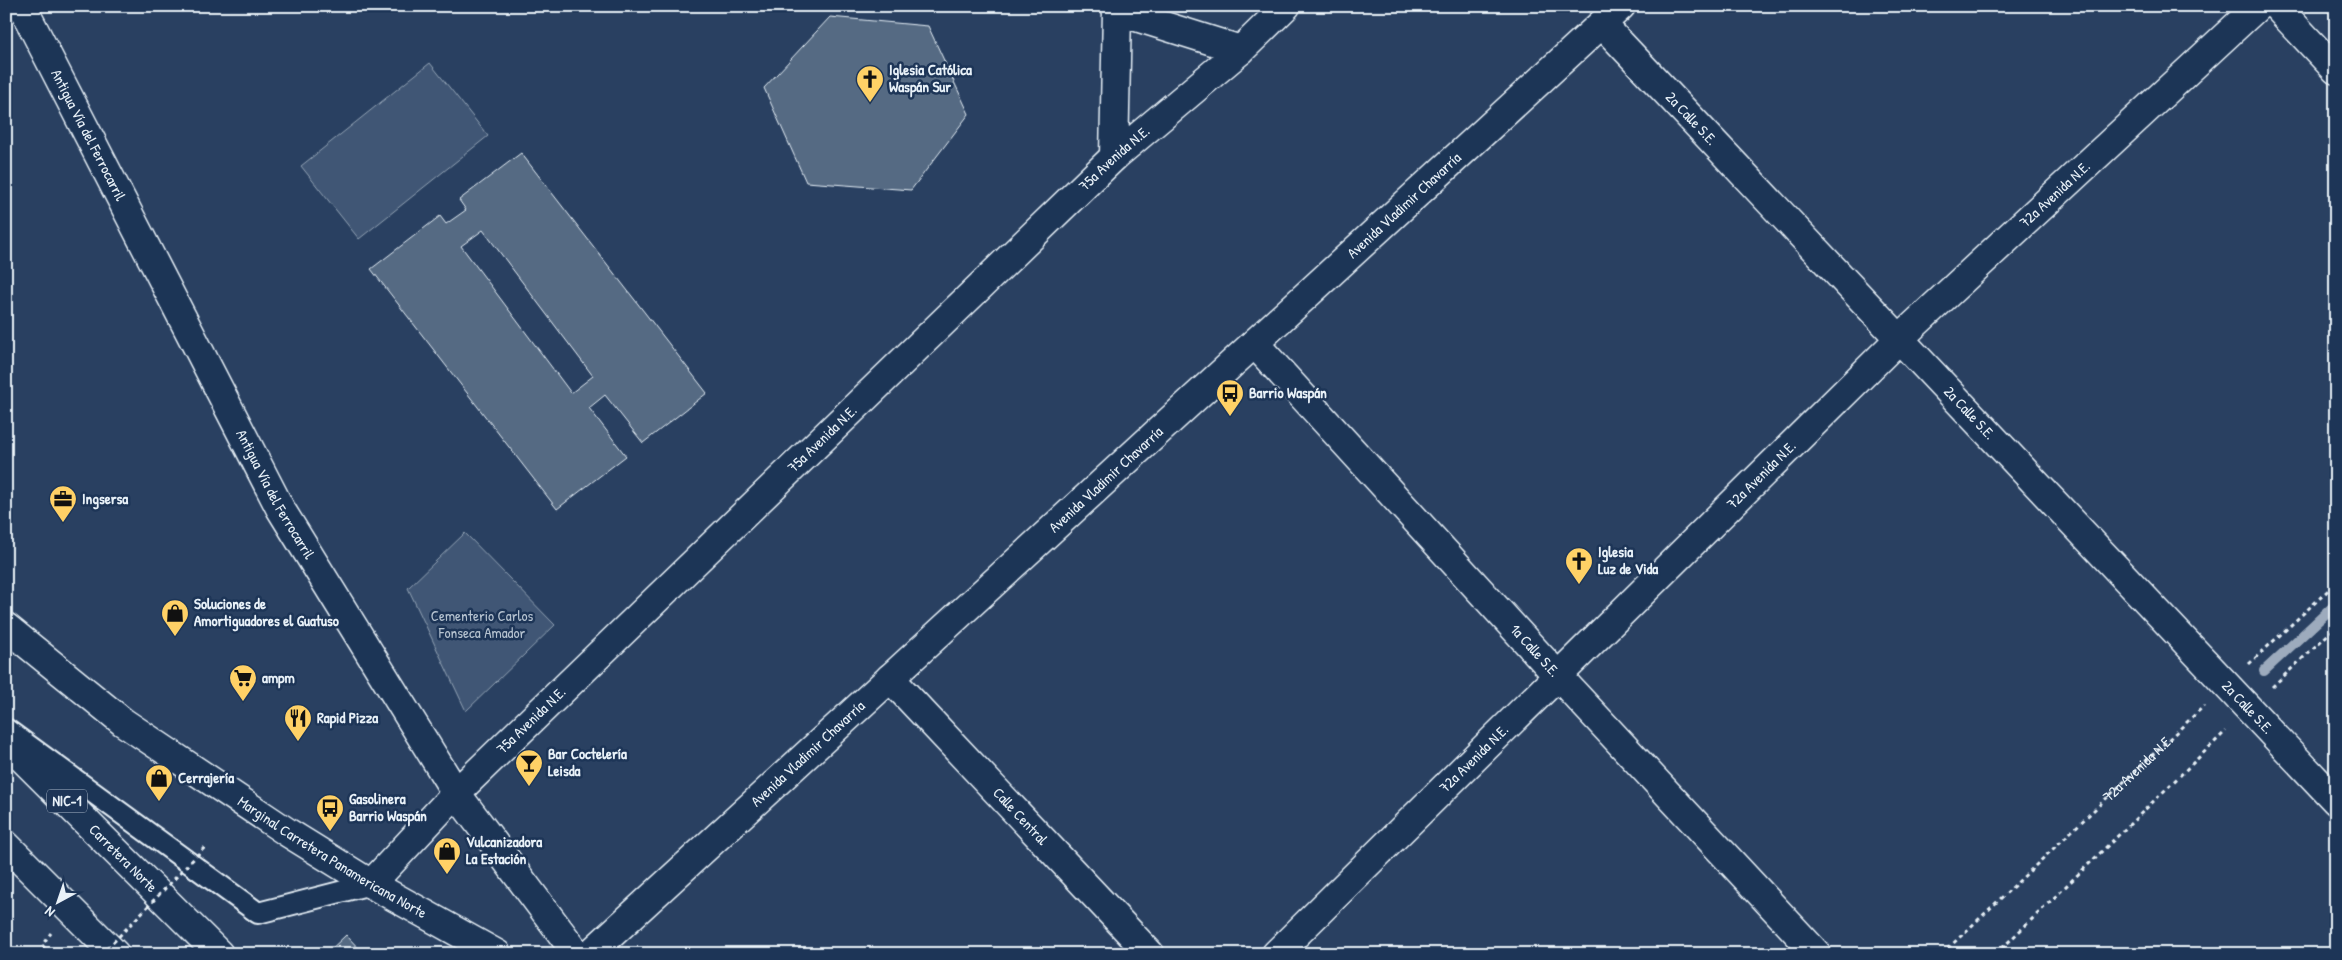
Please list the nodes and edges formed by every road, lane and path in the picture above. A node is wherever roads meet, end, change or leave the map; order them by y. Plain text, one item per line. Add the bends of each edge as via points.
1 (22, 6) edge
2 (1286, 6) edge
3 (2258, 6) edge
4 (2276, 6) edge
5 (1116, 9) edge
6 (1612, 15) edge
7 (1241, 50) junction
8 (2336, 70) edge
9 (1114, 158) junction
10 (1899, 339) junction
11 (1255, 344) junction
12 (2336, 583) edge
13 (6, 627) edge
14 (2336, 627) edge
15 (1558, 676) junction
16 (890, 678) junction
17 (2226, 686) junction
18 (2248, 709) junction
19 (6, 728) edge
20 (6, 742) edge
21 (456, 793) junction
22 (2336, 801) edge
23 (6, 845) edge
24 (206, 846) dead end
25 (371, 884) junction
26 (42, 945) dead end
27 (50, 954) edge
28 (102, 954) edge
29 (115, 954) edge
30 (219, 954) edge
31 (497, 954) edge
32 (577, 954) edge
33 (590, 954) edge
34 (1150, 954) edge
35 (1276, 954) edge
36 (1817, 954) edge
37 (1942, 954) edge
38 (1996, 954) edge

1 - 21 main road, Antigua Vía del Ferrocarril via 280,508
2 - 7 main road, 75a Avenida N.E.
3 - 10 main road, 72a Avenida N.E.
4 - 8 main road
5 - 7 main road
5 - 9 main road
6 - 10 main road, 2a Calle S.E.
6 - 11 main road, Avenida Vladimir Chavarría
7 - 9 main road, 75a Avenida N.E.
9 - 21 main road, 75a Avenida N.E.
10 - 15 main road, 72a Avenida N.E.
10 - 17 main road, 2a Calle S.E.
11 - 15 main road, 1a Calle S.E.
11 - 16 main road, Avenida Vladimir Chavarría
12 - 17 path, 72a Avenida N.E.
13 - 25 main road, Marginal Carretera Panamericana Norte via 123,722
14 - 18 path
15 - 35 main road, 72a Avenida N.E.
15 - 36 main road, 1a Calle S.E.
16 - 33 main road, Avenida Vladimir Chavarría
16 - 34 main road, Calle Central
17 - 18 main road, 2a Calle S.E.
17 - 37 path, 72a Avenida N.E.
18 - 22 main road, 2a Calle S.E.
18 - 38 path
19 - 25 lane via 258,913
20 - 30 main road, Carretera Norte / NIC-1
21 - 25 main road, 75a Avenida N.E.
21 - 32 main road, Antigua Vía del Ferrocarril
23 - 29 main road
24 - 28 path, bridge
25 - 31 main road, Marginal Carretera Panamericana Norte
26 - 27 path

